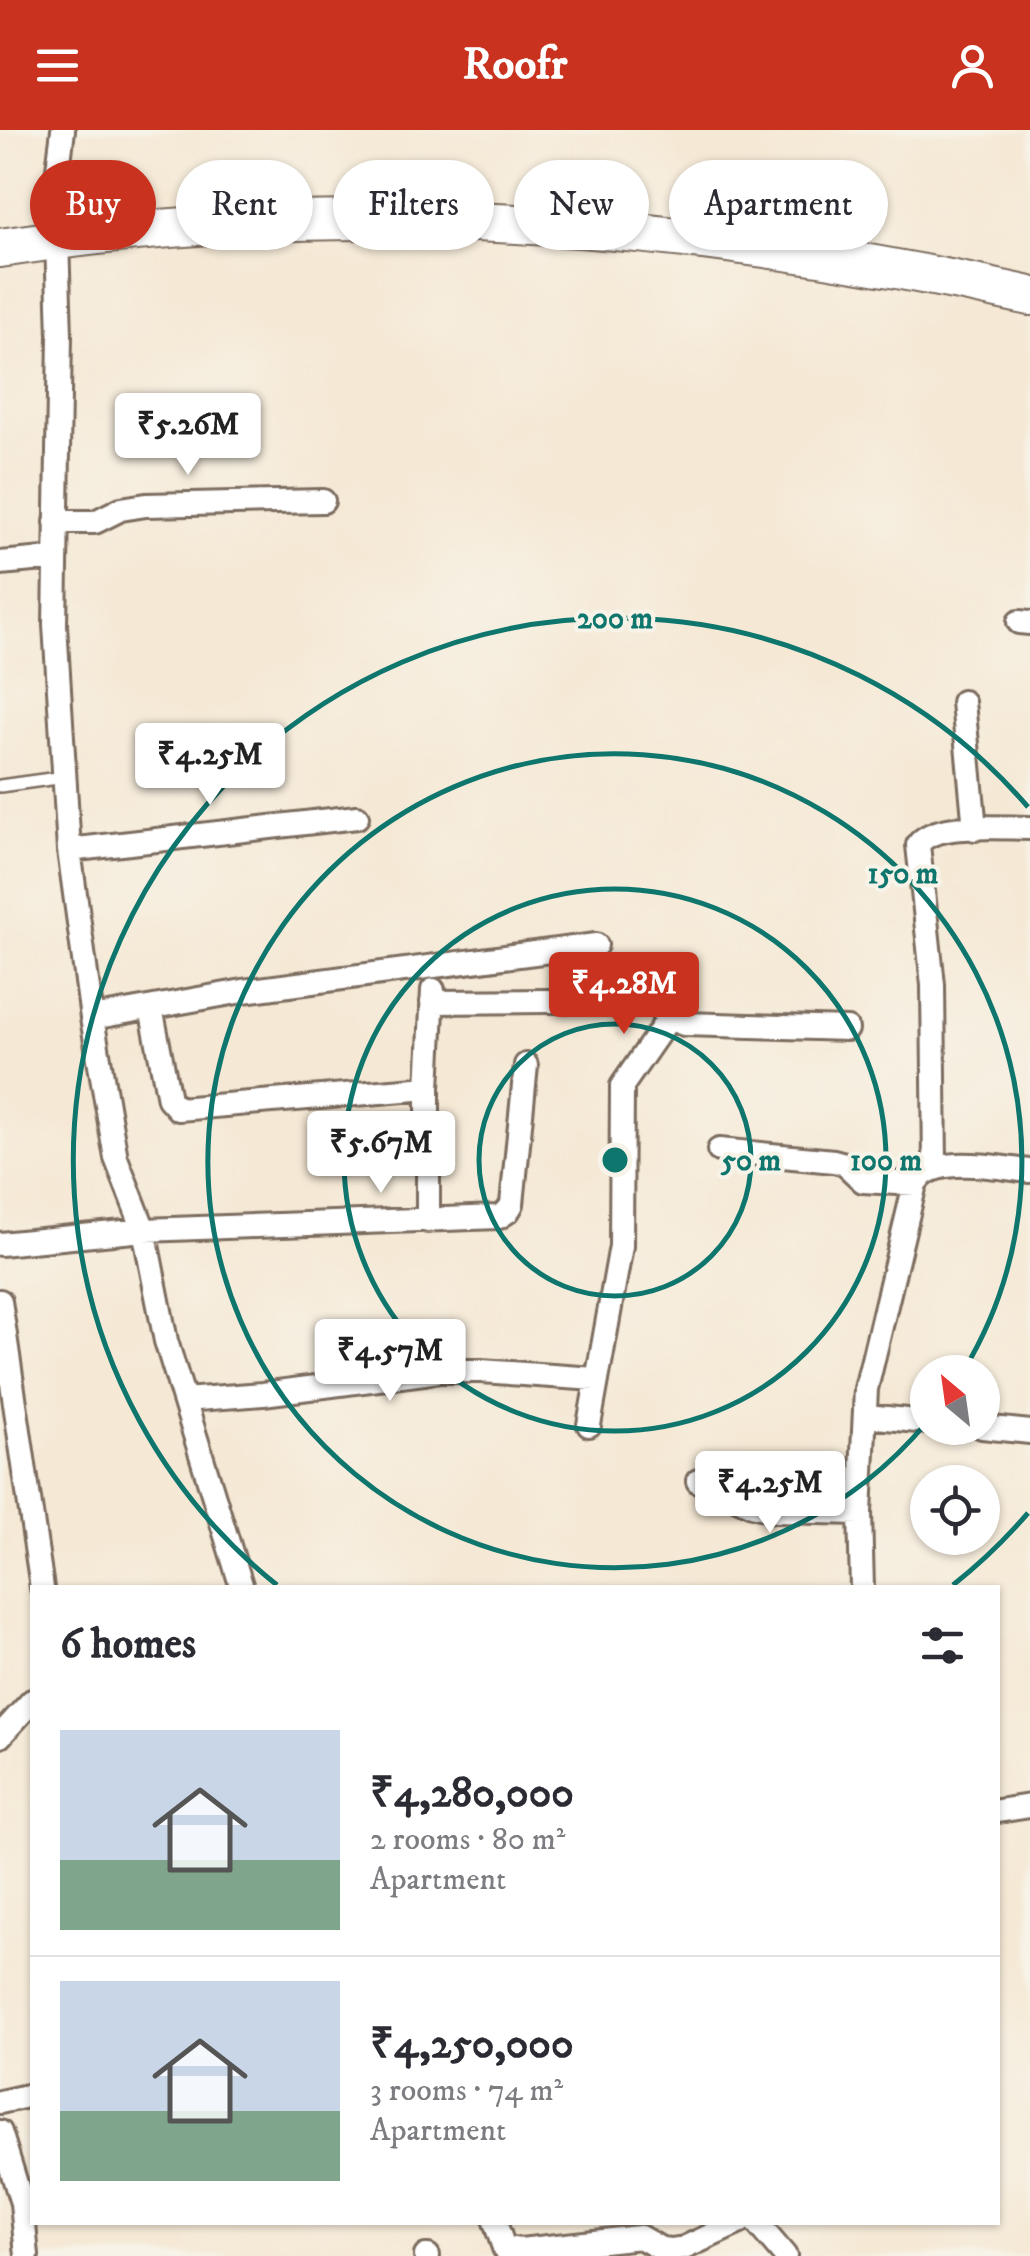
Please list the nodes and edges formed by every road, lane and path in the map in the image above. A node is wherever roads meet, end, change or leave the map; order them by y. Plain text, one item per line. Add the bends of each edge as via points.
1 (63, 130) edge
2 (59, 160) edge
3 (156, 229) edge
4 (30, 243) edge
5 (0, 248) edge
6 (57, 250) edge
7 (1030, 296) edge
8 (323, 502) dead end
9 (56, 522) junction
10 (56, 558) junction
11 (0, 562) edge
12 (962, 702) dead end
13 (64, 777) junction
14 (0, 786) edge
15 (357, 817) dead end
16 (975, 828) junction
17 (1030, 828) edge
18 (69, 850) junction
19 (596, 945) dead end
20 (434, 966) junction
21 (432, 1002) junction
22 (151, 1008) junction
23 (92, 1018) junction
24 (669, 1018) junction
25 (847, 1029) dead end
26 (526, 1065) dead end
27 (428, 1088) junction
28 (719, 1150) dead end
29 (935, 1167) junction
30 (1030, 1171) edge
31 (914, 1184) junction
32 (428, 1221) junction
33 (144, 1230) junction
34 (0, 1244) edge
35 (0, 1301) edge
36 (595, 1379) junction
37 (184, 1400) junction
38 (866, 1416) junction
39 (910, 1420) edge
40 (589, 1425) dead end
41 (1000, 1429) edge
42 (1030, 1432) edge
43 (698, 1481) dead end
44 (860, 1513) junction
45 (42, 1585) edge
46 (241, 1585) edge
47 (862, 1585) edge
48 (30, 1703) edge
49 (0, 1736) edge
50 (1030, 1806) edge
51 (1000, 1811) edge
52 (30, 2094) edge
53 (0, 2102) edge
54 (0, 2132) edge
55 (18, 2203) edge
56 (495, 2225) edge
57 (734, 2225) edge
58 (766, 2226) edge
59 (28, 2256) edge
60 (785, 2256) edge

1 - 2 street
3 - 7 highway via 508,225 734,243
4 - 5 highway
6 - 9 street
8 - 9 street via 146,505 96,522
9 - 10 street
10 - 11 street
10 - 13 street
12 - 16 street
13 - 14 lane
13 - 18 street
15 - 18 street
16 - 17 street
16 - 29 street via 925,835 916,852 933,984
18 - 23 street
19 - 20 street
20 - 21 street
20 - 22 street
21 - 24 street via 650,1000
21 - 27 street
22 - 23 street
22 - 27 street via 169,1099 178,1109
23 - 33 street via 116,1158
24 - 25 street via 696,1026
24 - 36 street via 622,1086 621,1246
26 - 32 street via 508,1211 488,1219
27 - 32 street
28 - 31 street via 834,1160 863,1181
29 - 30 street
29 - 31 street
31 - 38 street via 866,1389
32 - 33 street
33 - 34 street
33 - 37 street
35 - 45 street
36 - 37 street via 439,1371
36 - 40 street
37 - 46 street
38 - 39 street
38 - 44 street
41 - 42 street
43 - 44 street via 776,1510
44 - 47 street
48 - 49 street
50 - 51 street
52 - 53 street
54 - 55 street
55 - 59 street
56 - 57 street via 504,2248 520,2250 640,2238 671,2250
58 - 60 street

